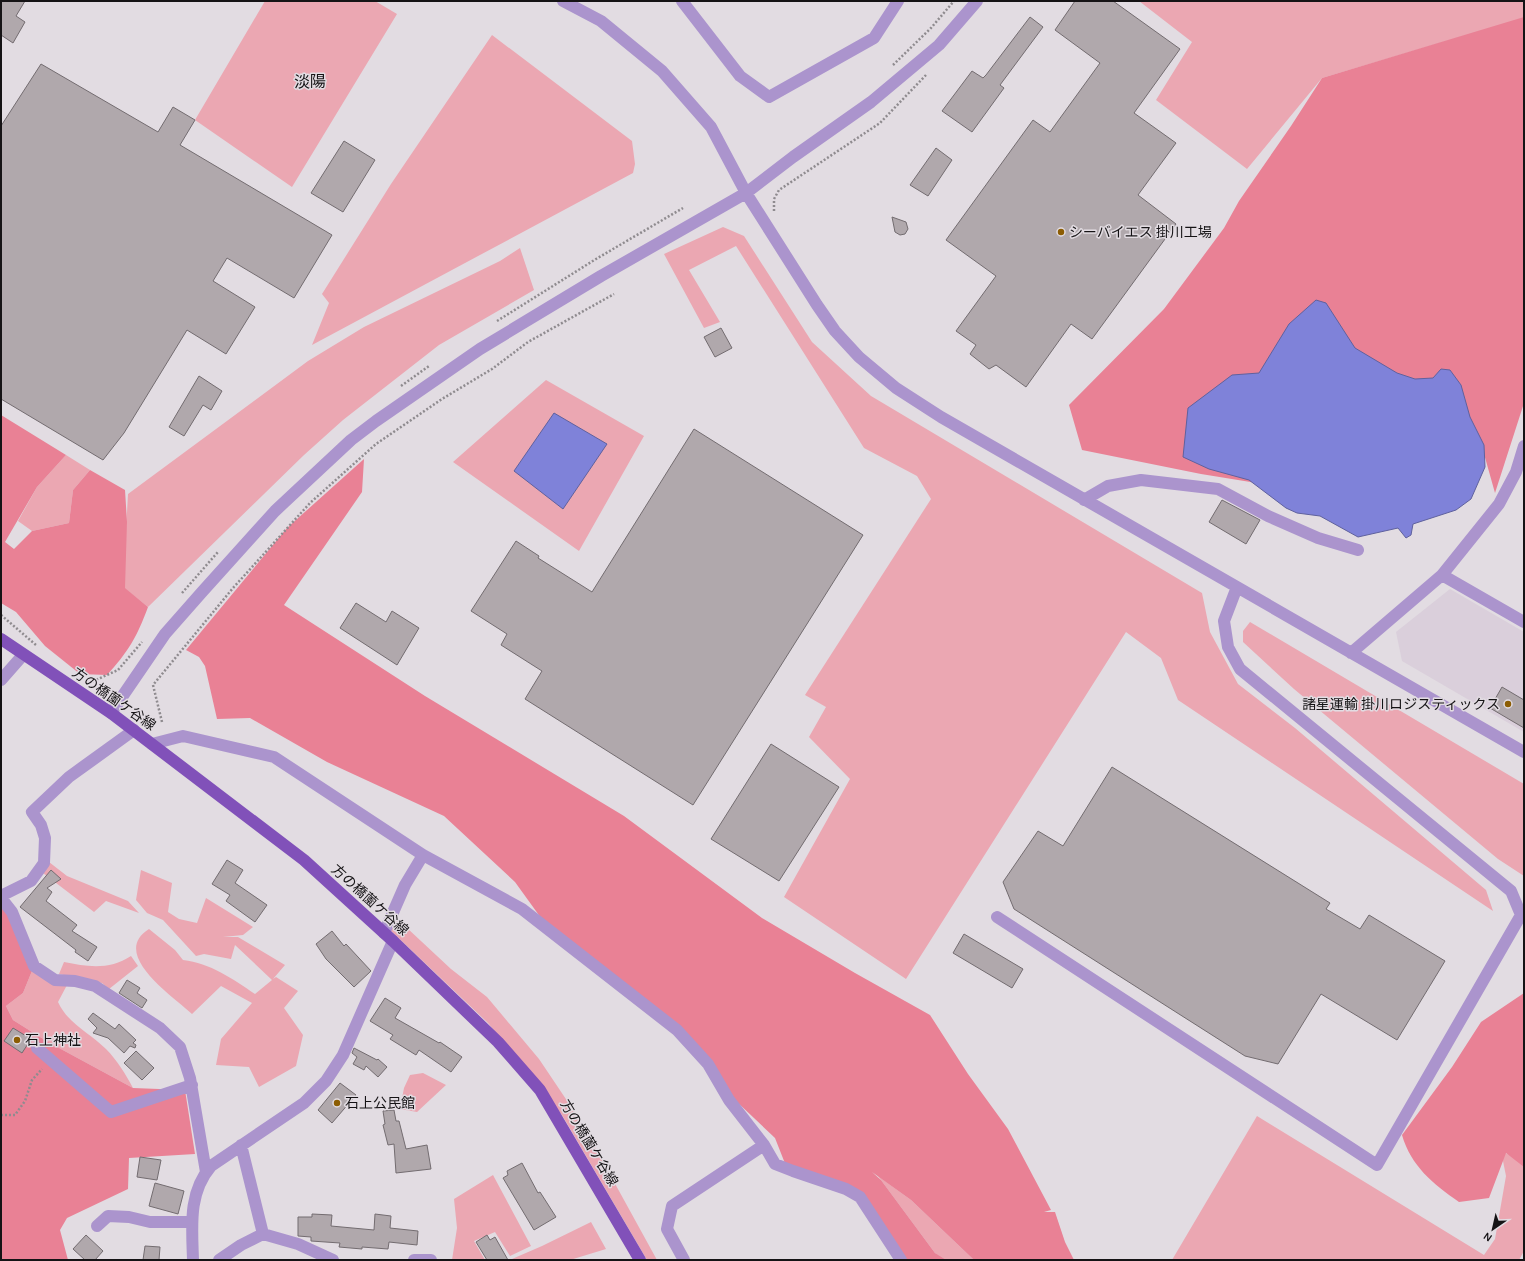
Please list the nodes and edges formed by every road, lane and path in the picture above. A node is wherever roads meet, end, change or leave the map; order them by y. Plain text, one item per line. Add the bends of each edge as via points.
1 (563, 1) edge
2 (682, 1) edge
3 (898, 1) edge
4 (954, 1) edge
5 (977, 1) edge
6 (892, 66) dead end
7 (928, 72) dead end
8 (746, 193) junction
9 (774, 213) dead end
10 (614, 294) dead end
11 (1524, 446) edge
12 (1084, 500) junction
13 (1358, 550) dead end
14 (1442, 575) junction
15 (1237, 587) junction
16 (1, 615) edge
17 (1524, 622) edge
18 (1, 639) edge
19 (139, 645) dead end
20 (41, 649) dead end
21 (1350, 653) junction
22 (23, 655) junction
23 (1, 680) edge
24 (87, 684) dead end
25 (111, 713) junction
26 (162, 722) dead end
27 (134, 730) junction
28 (152, 744) junction
29 (1524, 752) edge
30 (423, 855) junction
31 (1, 897) edge
32 (997, 917) dead end
33 (389, 937) junction
34 (37, 1048) dead end
35 (50, 1059) junction
36 (192, 1085) junction
37 (1, 1115) edge
38 (241, 1145) junction
39 (764, 1145) junction
40 (206, 1172) junction
41 (192, 1222) junction
42 (97, 1226) dead end
43 (263, 1234) junction
44 (193, 1260) edge
45 (219, 1260) edge
46 (333, 1260) edge
47 (414, 1260) edge
48 (431, 1260) edge
49 (640, 1260) edge
50 (684, 1260) edge
51 (901, 1260) edge

1 - 8 street via 601,21 662,71 711,127
2 - 3 street via 740,76 769,98 874,38
4 - 6 path
5 - 8 street via 939,45 871,102
7 - 9 path via 880,123 779,190 774,199
8 - 12 street via 817,305 835,331 859,357 896,388 941,417
8 - 25 street via 480,349 351,440 275,511 202,592 166,634
10 - 26 path via 528,342 492,369 376,444 310,503 233,588 153,685
11 - 14 street via 1516,472 1499,504
12 - 13 street via 1108,486 1141,480 1218,489 1268,516 1318,538
12 - 15 street
14 - 17 street
14 - 21 street
15 - 21 street
15 - 32 street via 1224,621 1228,647 1240,669 1511,891 1521,915 1377,1165
16 - 20 path
18 - 22 main road, 方の橋薗ケ谷線
19 - 24 path via 118,670
21 - 29 street
22 - 23 street
22 - 25 main road, 方の橋薗ケ谷線
25 - 27 main road, 方の橋薗ケ谷線
27 - 28 main road, 方の橋薗ケ谷線
27 - 31 street via 70,777 32,812 45,838 44,863 32,881
28 - 30 street via 182,736 274,757
28 - 33 main road, 方の橋薗ケ谷線 via 304,860
30 - 33 street via 405,885
30 - 39 street via 522,909 677,1030 708,1064 729,1100
31 - 36 street via 12,912 34,966 55,980 95,986 160,1028 180,1047
33 - 38 street via 343,1056 326,1081 304,1103
33 - 49 main road, 方の橋薗ケ谷線 via 498,1042 540,1090
34 - 35 street
35 - 36 street via 111,1112
35 - 37 path via 32,1080 25,1101 15,1115
36 - 40 street
38 - 40 street
38 - 43 street
39 - 50 street via 672,1206 667,1229
39 - 51 street via 775,1164 846,1189 860,1197
40 - 41 street via 201,1178 194,1199
41 - 42 street via 150,1222 108,1216
41 - 44 street
43 - 45 street via 240,1245
43 - 46 street via 298,1244
47 - 48 street

